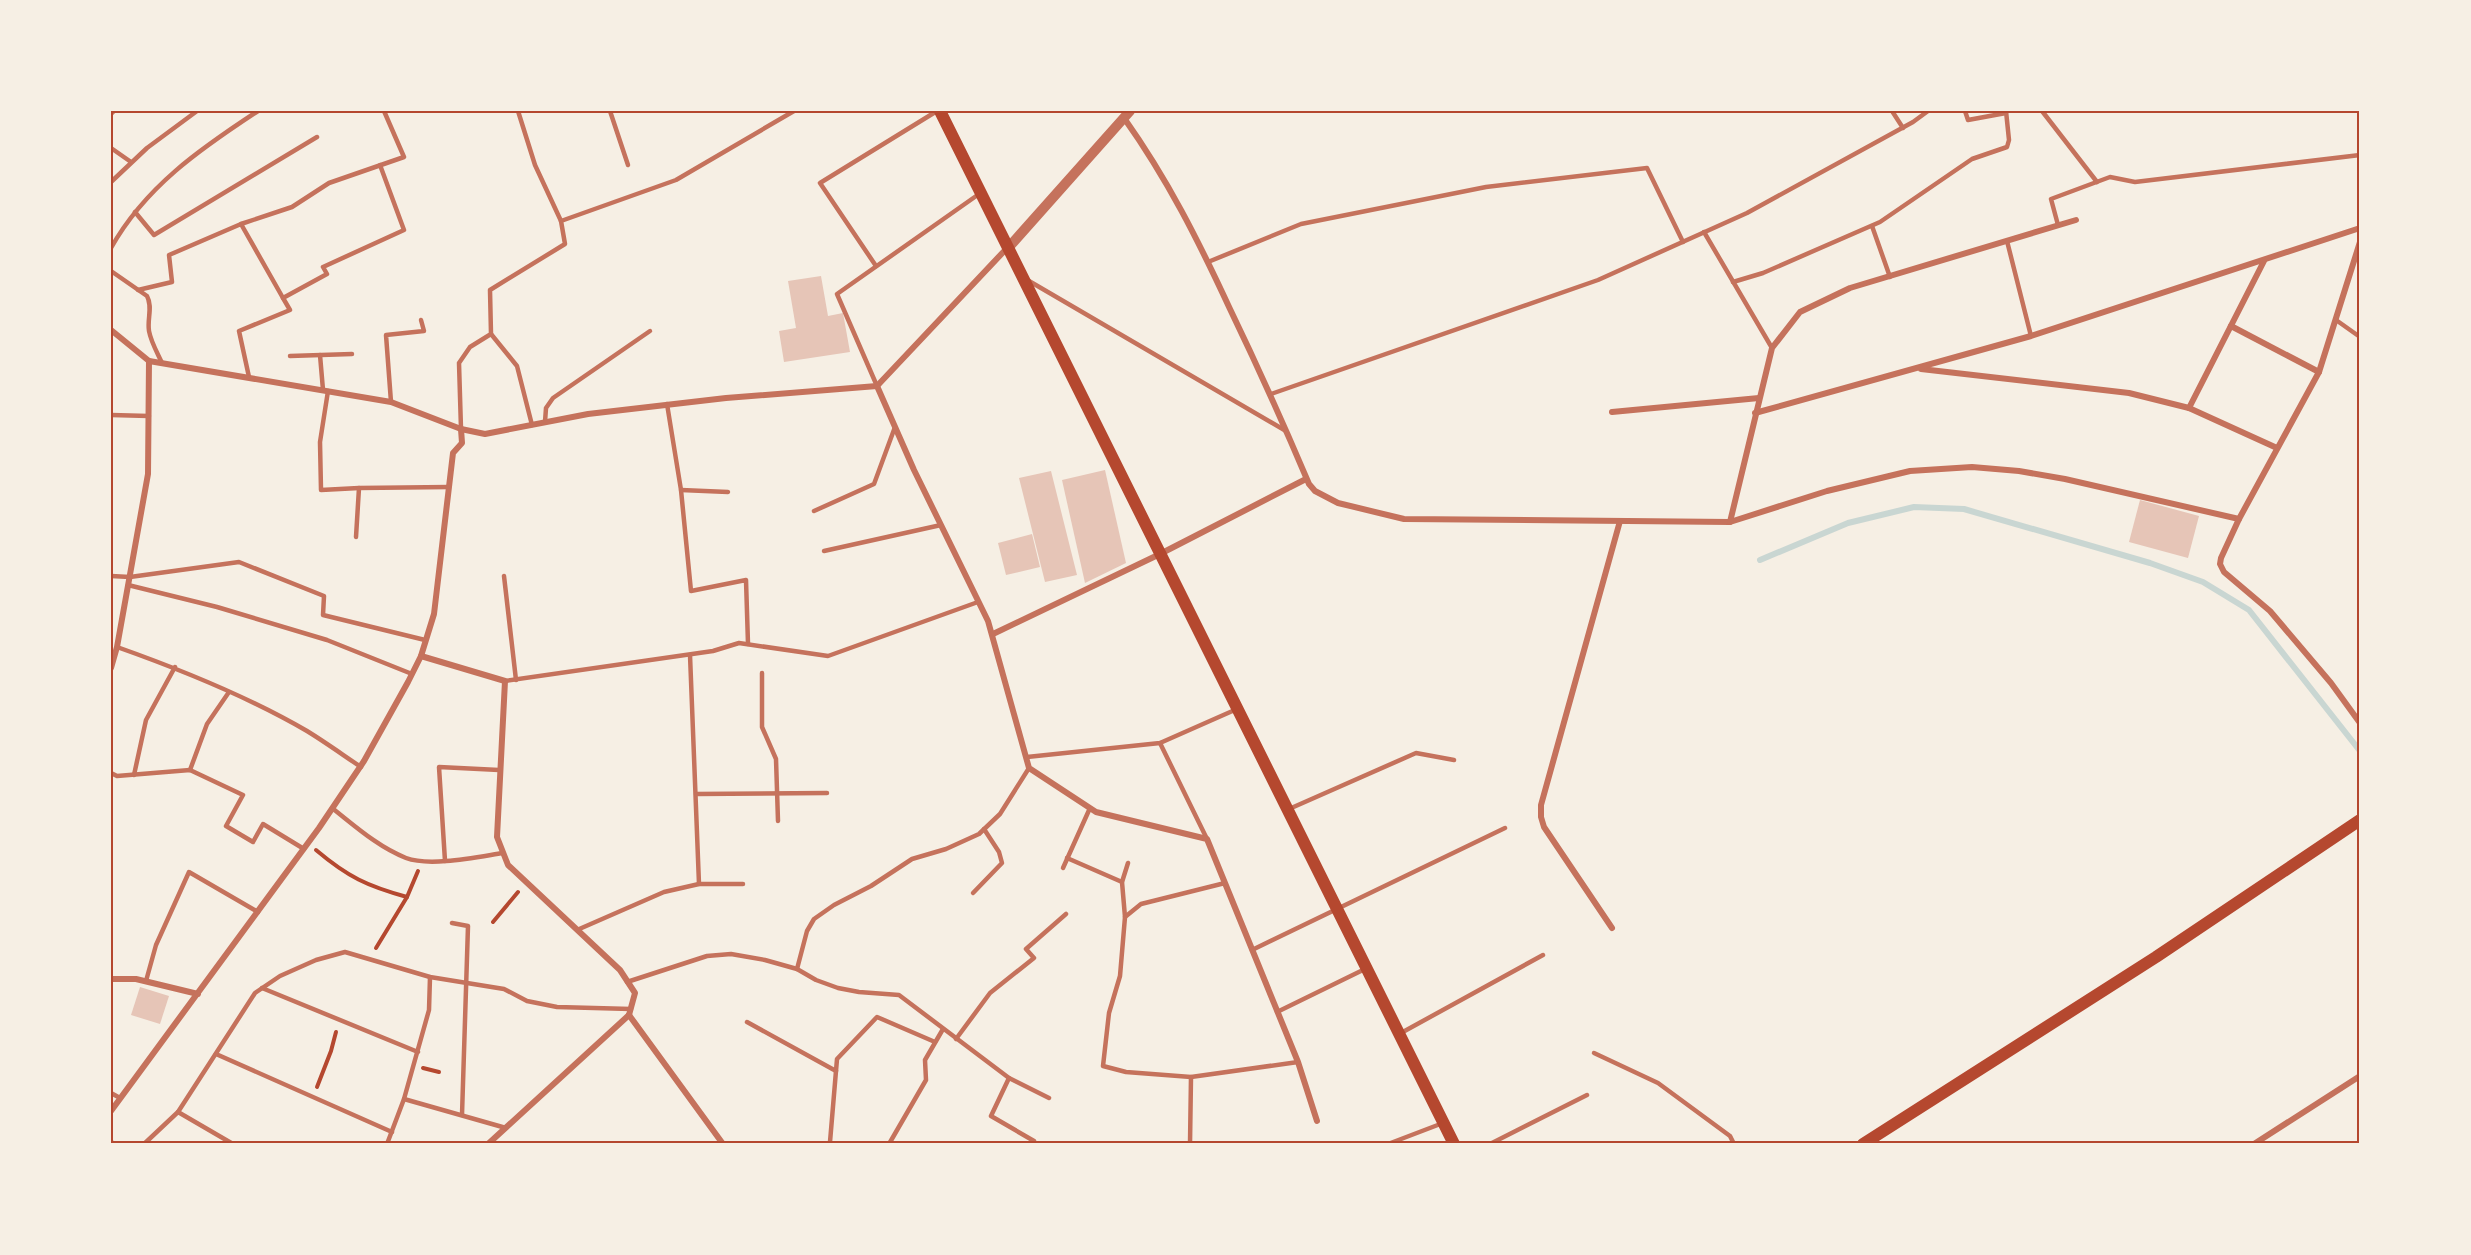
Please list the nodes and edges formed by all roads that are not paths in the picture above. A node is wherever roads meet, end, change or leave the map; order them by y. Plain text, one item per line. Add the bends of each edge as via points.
1 (197, 111) edge
2 (258, 111) edge
3 (384, 111) edge
4 (518, 111) edge
5 (610, 111) edge
6 (794, 111) edge
7 (938, 111) edge
8 (1892, 111) edge
9 (1928, 111) edge
10 (1965, 111) edge
11 (2042, 111) edge
12 (2006, 112) edge
13 (1127, 114) edge
14 (1903, 128) junction
15 (318, 137) dead end
16 (111, 148) edge
17 (2360, 155) edge
18 (131, 162) junction
19 (380, 165) junction
20 (628, 165) dead end
21 (111, 182) edge
22 (2097, 182) junction
23 (981, 193) junction
24 (135, 212) junction
25 (2076, 220) dead end
26 (561, 221) junction
27 (241, 224) junction
28 (2058, 225) junction
29 (1872, 226) junction
30 (2360, 228) edge
31 (1704, 232) junction
32 (2007, 241) junction
33 (1683, 242) junction
34 (2360, 242) edge
35 (1009, 247) junction
36 (111, 248) edge
37 (2358, 258) edge
38 (2264, 260) junction
39 (1208, 262) junction
40 (876, 266) junction
41 (111, 271) edge
42 (1890, 276) junction
43 (1024, 278) junction
44 (1733, 282) junction
45 (138, 290) junction
46 (283, 298) junction
47 (421, 320) dead end
48 (2336, 320) junction
49 (2231, 326) junction
50 (111, 330) edge
51 (650, 331) dead end
52 (491, 334) junction
53 (2031, 336) junction
54 (2360, 337) edge
55 (1772, 348) junction
56 (352, 354) dead end
57 (320, 355) junction
58 (290, 356) dead end
59 (149, 361) junction
60 (162, 363) junction
61 (1917, 368) junction
62 (2319, 372) junction
63 (249, 377) junction
64 (877, 386) junction
65 (325, 390) junction
66 (1270, 394) junction
67 (1759, 398) junction
68 (391, 402) junction
69 (668, 405) junction
70 (2189, 408) junction
71 (1612, 412) dead end
72 (1755, 413) junction
73 (111, 415) edge
74 (149, 416) junction
75 (545, 422) junction
76 (532, 425) junction
77 (895, 427) junction
78 (460, 429) junction
79 (1288, 433) junction
80 (2277, 448) junction
81 (1306, 478) junction
82 (449, 486) junction
83 (359, 488) junction
84 (681, 490) junction
85 (728, 492) dead end
86 (814, 511) dead end
87 (2239, 519) junction
88 (1620, 521) junction
89 (1730, 522) junction
90 (941, 525) junction
91 (356, 537) dead end
92 (824, 551) dead end
93 (1160, 554) junction
94 (111, 576) edge
95 (504, 576) dead end
96 (130, 577) junction
97 (129, 585) junction
98 (978, 602) junction
99 (993, 634) junction
100 (425, 640) junction
101 (748, 644) junction
102 (117, 647) junction
103 (690, 655) junction
104 (421, 656) junction
105 (112, 661) edge
106 (175, 668) junction
107 (111, 669) edge
108 (762, 673) dead end
109 (412, 674) junction
110 (516, 680) junction
111 (505, 681) junction
112 (230, 692) junction
113 (1237, 709) junction
114 (2360, 723) edge
115 (1160, 743) junction
116 (1027, 758) junction
117 (1454, 760) dead end
118 (361, 767) junction
119 (1029, 768) junction
120 (190, 770) junction
121 (499, 770) junction
122 (111, 773) edge
123 (135, 775) junction
124 (777, 793) junction
125 (827, 793) dead end
126 (696, 794) junction
127 (332, 808) junction
128 (1090, 808) junction
129 (1286, 810) junction
130 (2360, 820) edge
131 (778, 821) dead end
132 (1505, 828) dead end
133 (984, 829) junction
134 (1207, 839) junction
135 (306, 847) junction
136 (503, 853) junction
137 (1067, 858) junction
138 (445, 861) junction
139 (1128, 862) dead end
140 (1063, 868) dead end
141 (1122, 882) junction
142 (1225, 883) junction
143 (699, 884) junction
144 (743, 884) dead end
145 (973, 893) dead end
146 (1336, 910) junction
147 (258, 912) junction
148 (1066, 914) dead end
149 (1125, 917) junction
150 (452, 923) dead end
151 (1612, 928) dead end
152 (576, 930) junction
153 (1252, 950) junction
154 (1543, 955) dead end
155 (797, 969) junction
156 (1365, 969) junction
157 (430, 977) junction
158 (111, 979) edge
159 (146, 981) junction
160 (466, 982) junction
161 (627, 982) junction
162 (262, 988) junction
163 (198, 994) junction
164 (630, 1012) junction
165 (1277, 1012) junction
166 (747, 1022) dead end
167 (943, 1029) junction
168 (1398, 1035) junction
169 (956, 1039) junction
170 (935, 1042) junction
171 (418, 1052) junction
172 (216, 1053) junction
173 (1594, 1053) dead end
174 (1298, 1062) junction
175 (836, 1071) junction
176 (2360, 1076) edge
177 (1009, 1077) junction
178 (1191, 1077) junction
179 (111, 1093) edge
180 (1587, 1095) dead end
181 (120, 1098) junction
182 (1049, 1098) dead end
183 (404, 1099) junction
184 (111, 1111) edge
185 (178, 1112) junction
186 (462, 1115) junction
187 (1317, 1121) dead end
188 (1443, 1123) junction
189 (506, 1128) junction
190 (393, 1132) junction
191 (111, 1142) edge
192 (890, 1143) edge
193 (115, 1144) edge
194 (144, 1144) edge
195 (233, 1144) edge
196 (387, 1144) edge
197 (488, 1144) edge
198 (723, 1144) edge
199 (831, 1144) edge
200 (897, 1144) edge
201 (1032, 1144) edge
202 (1190, 1144) edge
203 (1388, 1144) edge
204 (1454, 1144) edge
205 (1490, 1144) edge
206 (1734, 1144) edge
207 (1863, 1144) edge
208 (2254, 1144) edge

1 - 18 lane
2 - 24 lane via 189,159 146,196
3 - 19 lane via 404,157
4 - 26 lane via 535,165
5 - 20 lane
6 - 26 lane via 676,180
7 - 23 main road
7 - 40 lane via 820,183
8 - 14 lane
9 - 14 lane
10 - 12 lane via 1968,120
11 - 22 lane
12 - 29 lane via 2007,147 1972,159
13 - 35 street
13 - 39 street
14 - 31 lane via 1747,213
15 - 24 lane via 154,235
16 - 18 lane
17 - 22 lane via 2136,182 2110,177
18 - 21 lane
19 - 27 lane via 329,183 292,207
19 - 46 lane via 404,230 323,267 327,274
22 - 28 lane via 2051,199
23 - 35 main road
23 - 40 lane
24 - 36 lane
25 - 28 street
26 - 52 lane via 565,244 490,290
27 - 45 lane via 169,255 172,282
27 - 46 lane
28 - 32 street
29 - 42 lane
29 - 44 lane
30 - 38 street
31 - 33 lane
31 - 44 lane
32 - 42 street
32 - 53 lane
33 - 39 lane via 1647,168 1486,187 1301,224
33 - 66 lane via 1598,280
34 - 37 street
35 - 43 main road
35 - 64 street
37 - 48 street
38 - 49 street
38 - 53 street
39 - 66 street
40 - 64 lane via 837,294
41 - 45 lane
42 - 55 street via 1850,288 1800,312
43 - 79 lane
43 - 93 main road
44 - 55 lane
45 - 60 lane via 150,302 148,328
46 - 63 lane via 290,310 239,331
47 - 68 lane via 424,331 386,335
48 - 54 lane
48 - 62 street
49 - 62 street
49 - 70 street
50 - 59 street
51 - 75 lane via 552,398
52 - 76 lane via 517,366
52 - 78 lane via 470,347 459,363
53 - 61 street
55 - 67 street
56 - 57 lane
57 - 58 lane
57 - 65 lane
59 - 60 street
59 - 74 street
60 - 63 street
61 - 70 street via 2129,393
61 - 72 street
62 - 80 street
63 - 65 street
64 - 69 street
64 - 77 street
65 - 68 street
65 - 83 lane via 321,490
66 - 79 street
67 - 71 street
67 - 72 street
68 - 78 street
69 - 75 street
69 - 84 lane
70 - 80 street
72 - 89 street
73 - 74 lane
74 - 96 street via 148,474
75 - 76 street
76 - 78 street via 485,434
77 - 86 lane via 874,484
77 - 90 street
78 - 82 street via 462,443 453,453
79 - 81 street
80 - 87 street
81 - 88 street via 1315,491 1338,503 1404,519
81 - 93 street
82 - 83 lane
82 - 100 street via 434,614
83 - 91 lane
84 - 85 lane
84 - 101 lane via 691,591 746,580
87 - 89 street via 2065,479 1972,467 1910,471 1827,491
87 - 114 street via 2221,558 2224,572 2270,611
88 - 89 street
88 - 151 street via 1540,817
90 - 92 lane
90 - 98 street
93 - 99 street
93 - 113 main road
94 - 96 lane
95 - 110 lane
96 - 97 street
96 - 100 lane via 239,562 324,596 323,615
97 - 102 street
97 - 109 lane via 327,640
98 - 99 street
98 - 101 lane via 828,656
99 - 116 street
100 - 104 street
101 - 103 lane
102 - 105 street
102 - 106 lane
103 - 110 lane
103 - 126 lane
104 - 109 street
104 - 111 street
105 - 107 street
106 - 112 lane
106 - 123 lane via 146,720
108 - 124 lane via 762,727 776,759
109 - 118 street
110 - 111 lane
111 - 121 street
112 - 118 lane via 307,731
112 - 120 lane via 207,724
113 - 115 lane
113 - 129 main road
115 - 116 lane
115 - 134 lane
116 - 119 street
117 - 129 lane via 1416,753
118 - 127 street
119 - 128 street
119 - 133 lane via 1000,814
120 - 123 lane
120 - 135 lane via 243,795 226,826 253,842 263,824
121 - 136 street via 497,837
121 - 138 lane via 439,767
122 - 123 lane
124 - 125 lane
124 - 126 lane
124 - 131 lane
126 - 143 lane
127 - 135 street
127 - 138 lane via 377,843 408,859
128 - 134 street
128 - 137 lane
129 - 146 main road
130 - 207 main road via 2157,957
132 - 146 lane
133 - 145 lane via 1002,862
133 - 155 lane via 946,849 912,859 814,919
134 - 142 street
135 - 147 street
136 - 138 lane
136 - 152 street via 508,865
137 - 140 lane
137 - 141 lane
139 - 141 lane
141 - 149 lane
142 - 149 lane via 1141,904
142 - 153 street
143 - 144 lane
143 - 152 lane via 664,892
146 - 153 lane
146 - 156 main road
147 - 159 lane via 189,872 156,945
147 - 163 street
148 - 169 lane via 1026,949 1034,958 990,993
149 - 178 lane via 1120,976 1109,1013 1103,1066 1126,1072
150 - 160 lane via 468,926
152 - 161 street via 620,970
153 - 165 street
154 - 168 lane
155 - 161 lane via 731,954 707,956
155 - 167 lane via 838,988 899,995
156 - 165 lane
156 - 168 main road
157 - 160 lane
157 - 162 lane via 345,952 316,960
157 - 171 lane via 429,1010
158 - 159 street
159 - 163 street
160 - 164 lane via 504,989 527,1001 556,1007
160 - 186 lane
161 - 164 street via 635,993
162 - 171 lane
162 - 172 lane
163 - 181 street
164 - 189 street
164 - 198 street
165 - 174 street
166 - 175 lane
167 - 169 lane
167 - 170 lane
168 - 188 main road
169 - 177 lane
170 - 175 lane via 877,1017 837,1059
170 - 192 lane via 925,1060 926,1080
171 - 183 lane
172 - 185 lane
172 - 190 lane
173 - 206 lane via 1658,1083 1730,1136
174 - 178 lane
174 - 187 street
175 - 199 lane
176 - 208 street
177 - 182 lane
177 - 201 lane via 991,1116 1034,1141
178 - 202 lane
179 - 181 lane
180 - 205 lane
181 - 184 street
183 - 186 lane
183 - 190 lane
185 - 194 lane
185 - 195 lane
186 - 189 lane
188 - 203 lane
188 - 204 main road
189 - 197 street
190 - 196 lane
191 - 193 lane
192 - 200 lane

